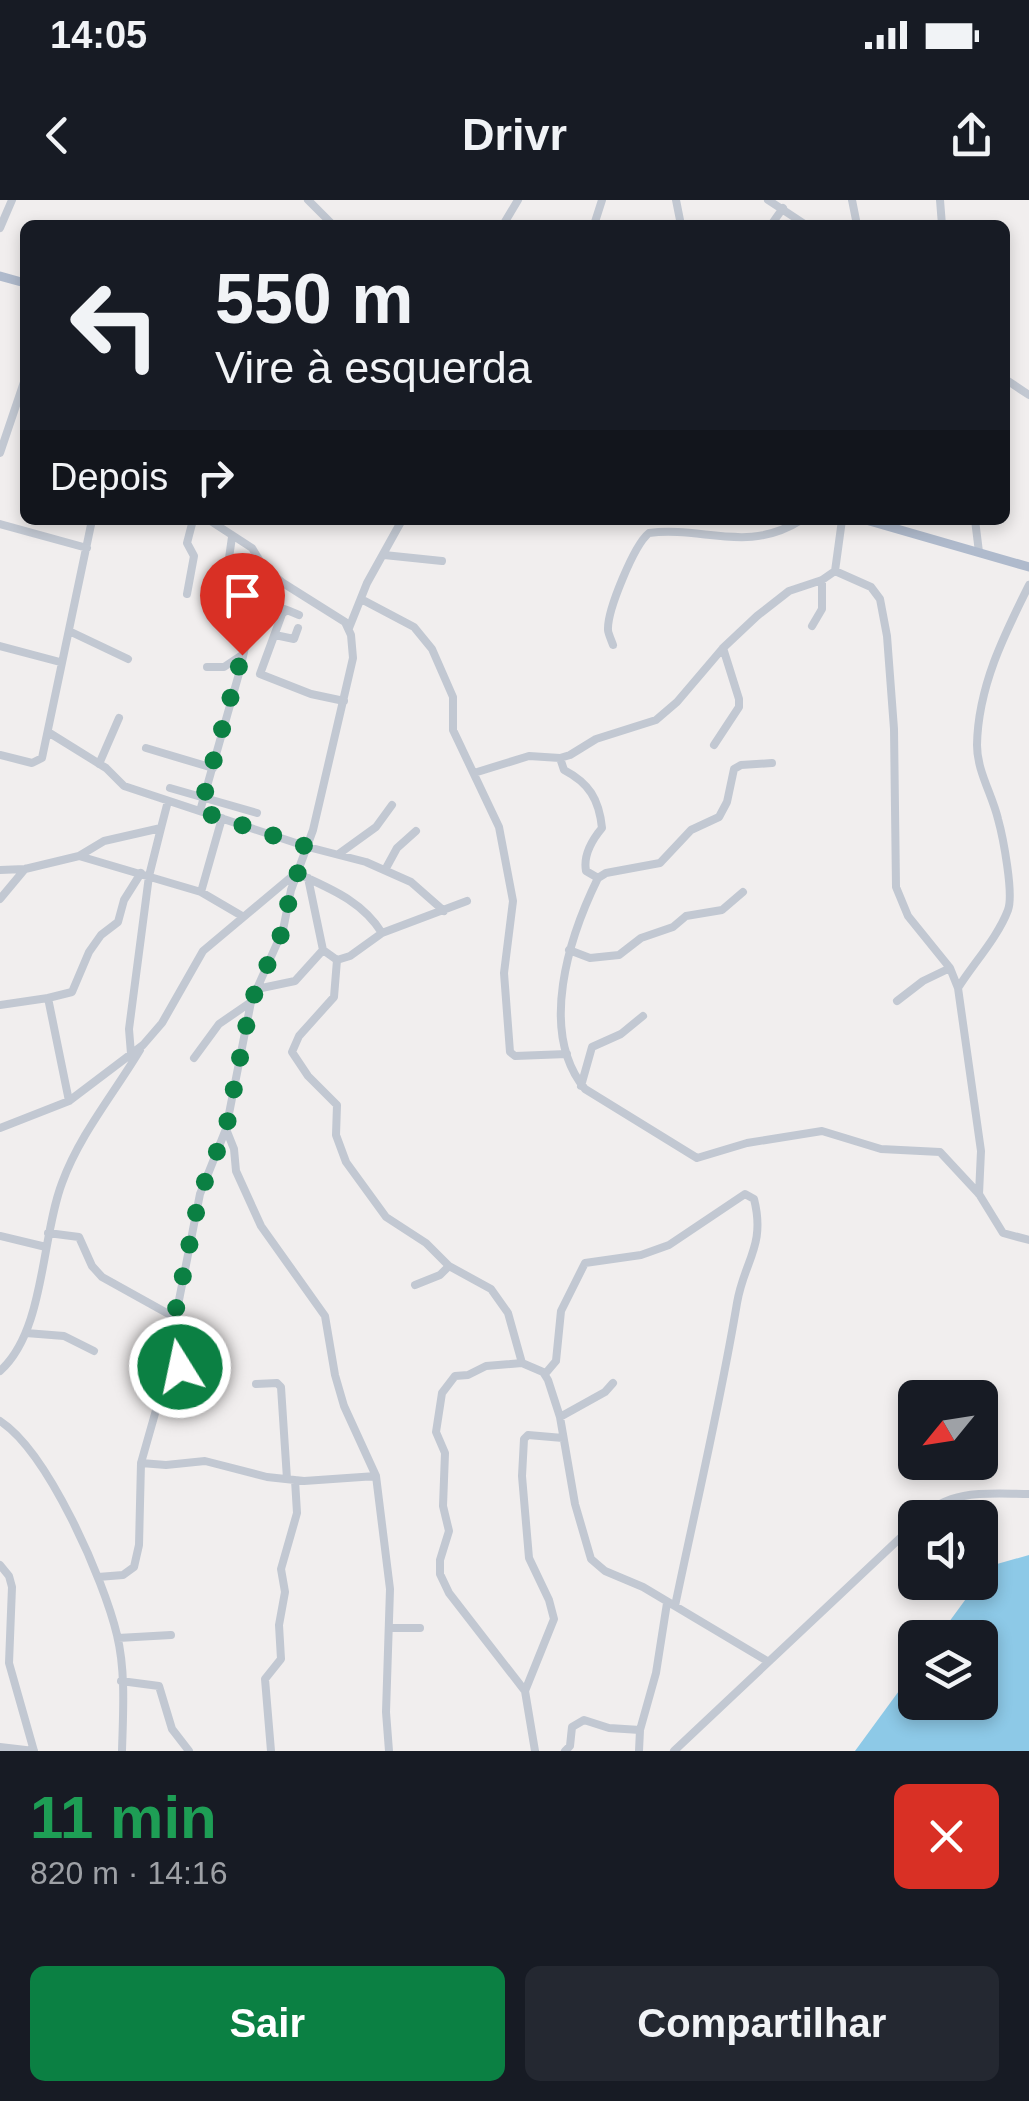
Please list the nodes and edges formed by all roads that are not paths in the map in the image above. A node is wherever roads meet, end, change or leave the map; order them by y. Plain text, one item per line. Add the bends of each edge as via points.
1 (12, 200) edge
2 (308, 200) edge
3 (770, 200) edge
4 (783, 208) junction
5 (328, 220) edge
6 (775, 220) edge
7 (799, 220) edge
8 (0, 228) edge
9 (20, 395) edge
10 (0, 453) edge
11 (0, 524) edge
12 (91, 525) edge
13 (191, 525) edge
14 (215, 525) edge
15 (399, 525) edge
16 (791, 525) edge
17 (841, 525) edge
18 (884, 525) edge
19 (976, 525) edge
20 (232, 537) junction
21 (87, 548) junction
22 (979, 552) junction
23 (384, 555) junction
24 (442, 561) dead end
25 (228, 565) dead end
26 (263, 566) junction
27 (1029, 566) edge
28 (834, 571) junction
29 (822, 580) junction
30 (1029, 585) edge
31 (187, 594) dead end
32 (254, 598) junction
33 (361, 599) junction
34 (287, 610) junction
35 (299, 615) dead end
36 (812, 626) dead end
37 (298, 628) dead end
38 (349, 628) junction
39 (69, 632) junction
40 (275, 635) junction
41 (613, 645) dead end
42 (0, 646) edge
43 (724, 648) junction
44 (242, 655) junction
45 (128, 658) dead end
46 (60, 662) junction
47 (206, 668) dead end
48 (344, 701) junction
49 (120, 718) dead end
50 (48, 732) junction
51 (714, 745) dead end
52 (146, 748) dead end
53 (0, 755) edge
54 (560, 758) junction
55 (772, 763) dead end
56 (99, 764) junction
57 (213, 768) junction
58 (474, 773) junction
59 (170, 788) dead end
60 (204, 799) junction
61 (168, 801) junction
62 (392, 805) dead end
63 (200, 811) junction
64 (257, 813) dead end
65 (222, 818) junction
66 (161, 828) junction
67 (416, 831) dead end
68 (308, 847) junction
69 (340, 853) junction
70 (79, 856) junction
71 (25, 869) junction
72 (0, 870) edge
73 (385, 870) junction
74 (297, 873) junction
75 (145, 874) junction
76 (308, 878) junction
77 (598, 878) junction
78 (201, 892) junction
79 (743, 892) dead end
80 (0, 898) edge
81 (467, 900) dead end
82 (444, 911) junction
83 (242, 916) junction
84 (382, 933) junction
85 (323, 950) junction
86 (569, 950) junction
87 (337, 960) junction
88 (950, 968) junction
89 (958, 988) junction
90 (257, 989) junction
91 (48, 998) junction
92 (251, 1002) junction
93 (897, 1002) dead end
94 (0, 1006) edge
95 (644, 1016) dead end
96 (144, 1045) junction
97 (131, 1054) junction
98 (567, 1054) junction
99 (194, 1058) dead end
100 (582, 1086) junction
101 (69, 1101) junction
102 (0, 1128) edge
103 (226, 1129) junction
104 (978, 1194) junction
105 (48, 1233) junction
106 (0, 1236) edge
107 (1029, 1240) edge
108 (46, 1247) junction
109 (448, 1266) junction
110 (416, 1284) dead end
111 (174, 1317) junction
112 (26, 1332) junction
113 (94, 1351) dead end
114 (167, 1352) junction
115 (522, 1363) junction
116 (0, 1371) edge
117 (545, 1374) junction
118 (613, 1383) dead end
119 (256, 1384) dead end
120 (208, 1403) dead end
121 (560, 1417) junction
122 (0, 1422) edge
123 (564, 1438) junction
124 (141, 1463) junction
125 (376, 1476) junction
126 (291, 1480) junction
127 (1029, 1494) edge
128 (948, 1500) edge
129 (898, 1540) edge
130 (0, 1565) edge
131 (98, 1577) junction
132 (671, 1605) junction
133 (389, 1628) junction
134 (420, 1628) dead end
135 (171, 1635) dead end
136 (118, 1638) junction
137 (768, 1661) junction
138 (121, 1682) junction
139 (525, 1691) junction
140 (640, 1730) junction
141 (0, 1747) edge
142 (34, 1751) edge
143 (122, 1751) edge
144 (188, 1751) edge
145 (271, 1751) edge
146 (389, 1751) edge
147 (535, 1751) edge
148 (566, 1751) edge
149 (639, 1751) edge
150 (674, 1751) edge

1 - 8 street
2 - 5 street
3 - 4 street
4 - 6 street
4 - 7 street
9 - 10 street
11 - 21 street
12 - 21 street
13 - 31 street
14 - 20 street
15 - 23 street
16 - 41 street via 729,539 649,533 634,549 615,602 608,628
17 - 28 street
18 - 22 main road
19 - 22 street
20 - 25 street
20 - 26 street via 252,548
21 - 39 street
22 - 27 main road
23 - 24 street
23 - 33 street
26 - 32 street
26 - 38 street
28 - 29 street
28 - 88 street via 871,587 880,599 894,729 896,887 908,916
29 - 36 street via 822,609
29 - 43 street via 784,594
30 - 89 street via 990,672 977,746 999,823 1009,908
32 - 34 street
32 - 44 street
33 - 38 street
33 - 58 street via 414,627 432,649 453,697 454,730
34 - 35 street
34 - 40 street
37 - 40 street via 294,639
38 - 48 street via 354,658
39 - 45 street
39 - 46 street
40 - 48 street via 262,676
42 - 46 street
43 - 51 street via 739,707
43 - 54 street via 656,720 601,736
44 - 47 street via 224,668
44 - 57 street
46 - 50 street
48 - 68 street
49 - 56 street
50 - 53 street via 38,762
50 - 56 street
52 - 57 street
54 - 58 street via 529,756
54 - 77 street via 564,770 591,789 599,808 602,828 585,865
55 - 77 street via 734,769 719,817 691,830 660,863
56 - 61 street via 124,786
57 - 60 street
58 - 98 street via 499,827 513,901 504,973 510,1052
59 - 60 street
60 - 63 street
60 - 64 street
61 - 63 street
61 - 66 street
62 - 69 street via 376,827
63 - 65 street
65 - 68 street
65 - 78 street
66 - 70 street via 104,841
66 - 75 street
67 - 73 street
68 - 69 street
68 - 74 street
69 - 73 street
70 - 71 street
70 - 75 street
71 - 72 street
71 - 80 street
73 - 82 street
74 - 76 street
74 - 83 street
74 - 90 street via 283,930
75 - 78 street
75 - 91 street via 124,900 118,922 88,952 72,992
75 - 97 street
76 - 84 street via 358,905
76 - 85 street
77 - 86 street
78 - 83 street
79 - 86 street via 722,910 686,916 619,955 590,958
81 - 82 street
82 - 84 street
83 - 96 street via 204,951
84 - 87 street
85 - 87 street
85 - 90 street via 294,981
86 - 98 street via 562,1017
87 - 109 street via 334,997 299,1036 292,1056 337,1105 339,1147 386,1217
88 - 89 street
88 - 93 street
89 - 104 street via 981,1151
90 - 92 street
91 - 94 street
91 - 101 street
92 - 99 street via 220,1024
92 - 103 street
95 - 100 street via 592,1047
96 - 97 street
96 - 105 street via 81,1140
97 - 101 street
98 - 100 street
100 - 104 street via 697,1158 825,1132 881,1149 940,1152
101 - 102 street
103 - 111 street via 200,1194
103 - 125 street via 261,1226 326,1316 344,1406
104 - 107 street via 1002,1233
105 - 108 street
105 - 111 street via 81,1239 102,1277
106 - 108 street
108 - 112 street
109 - 110 street
109 - 115 street via 491,1289 503,1304
111 - 114 street
112 - 113 street via 64,1336
112 - 116 street
114 - 120 street
114 - 124 street
115 - 117 street
115 - 139 street via 453,1377 442,1393 436,1432 445,1453 449,1532 440,1574
117 - 121 street
117 - 132 street via 556,1360 561,1311 585,1263 650,1253 745,1194 754,1199 758,1238 742,1280 718,1414
118 - 121 street
119 - 126 street via 281,1387
121 - 123 street
122 - 131 street via 34,1456
123 - 132 street via 591,1559
123 - 139 street via 524,1439 529,1558 554,1619
124 - 126 street via 205,1461
124 - 131 street via 134,1567
125 - 126 street
125 - 133 street
126 - 145 street via 298,1502 281,1569 280,1659 265,1679
127 - 128 street
129 - 137 street
130 - 142 street via 12,1581 9,1663
131 - 136 street
132 - 137 street
132 - 140 street
133 - 134 street
133 - 146 street
135 - 136 street
136 - 138 street
137 - 150 street
138 - 143 street
138 - 144 street via 159,1686 172,1728
139 - 147 street
140 - 148 street via 579,1720
140 - 149 street
141 - 142 street

